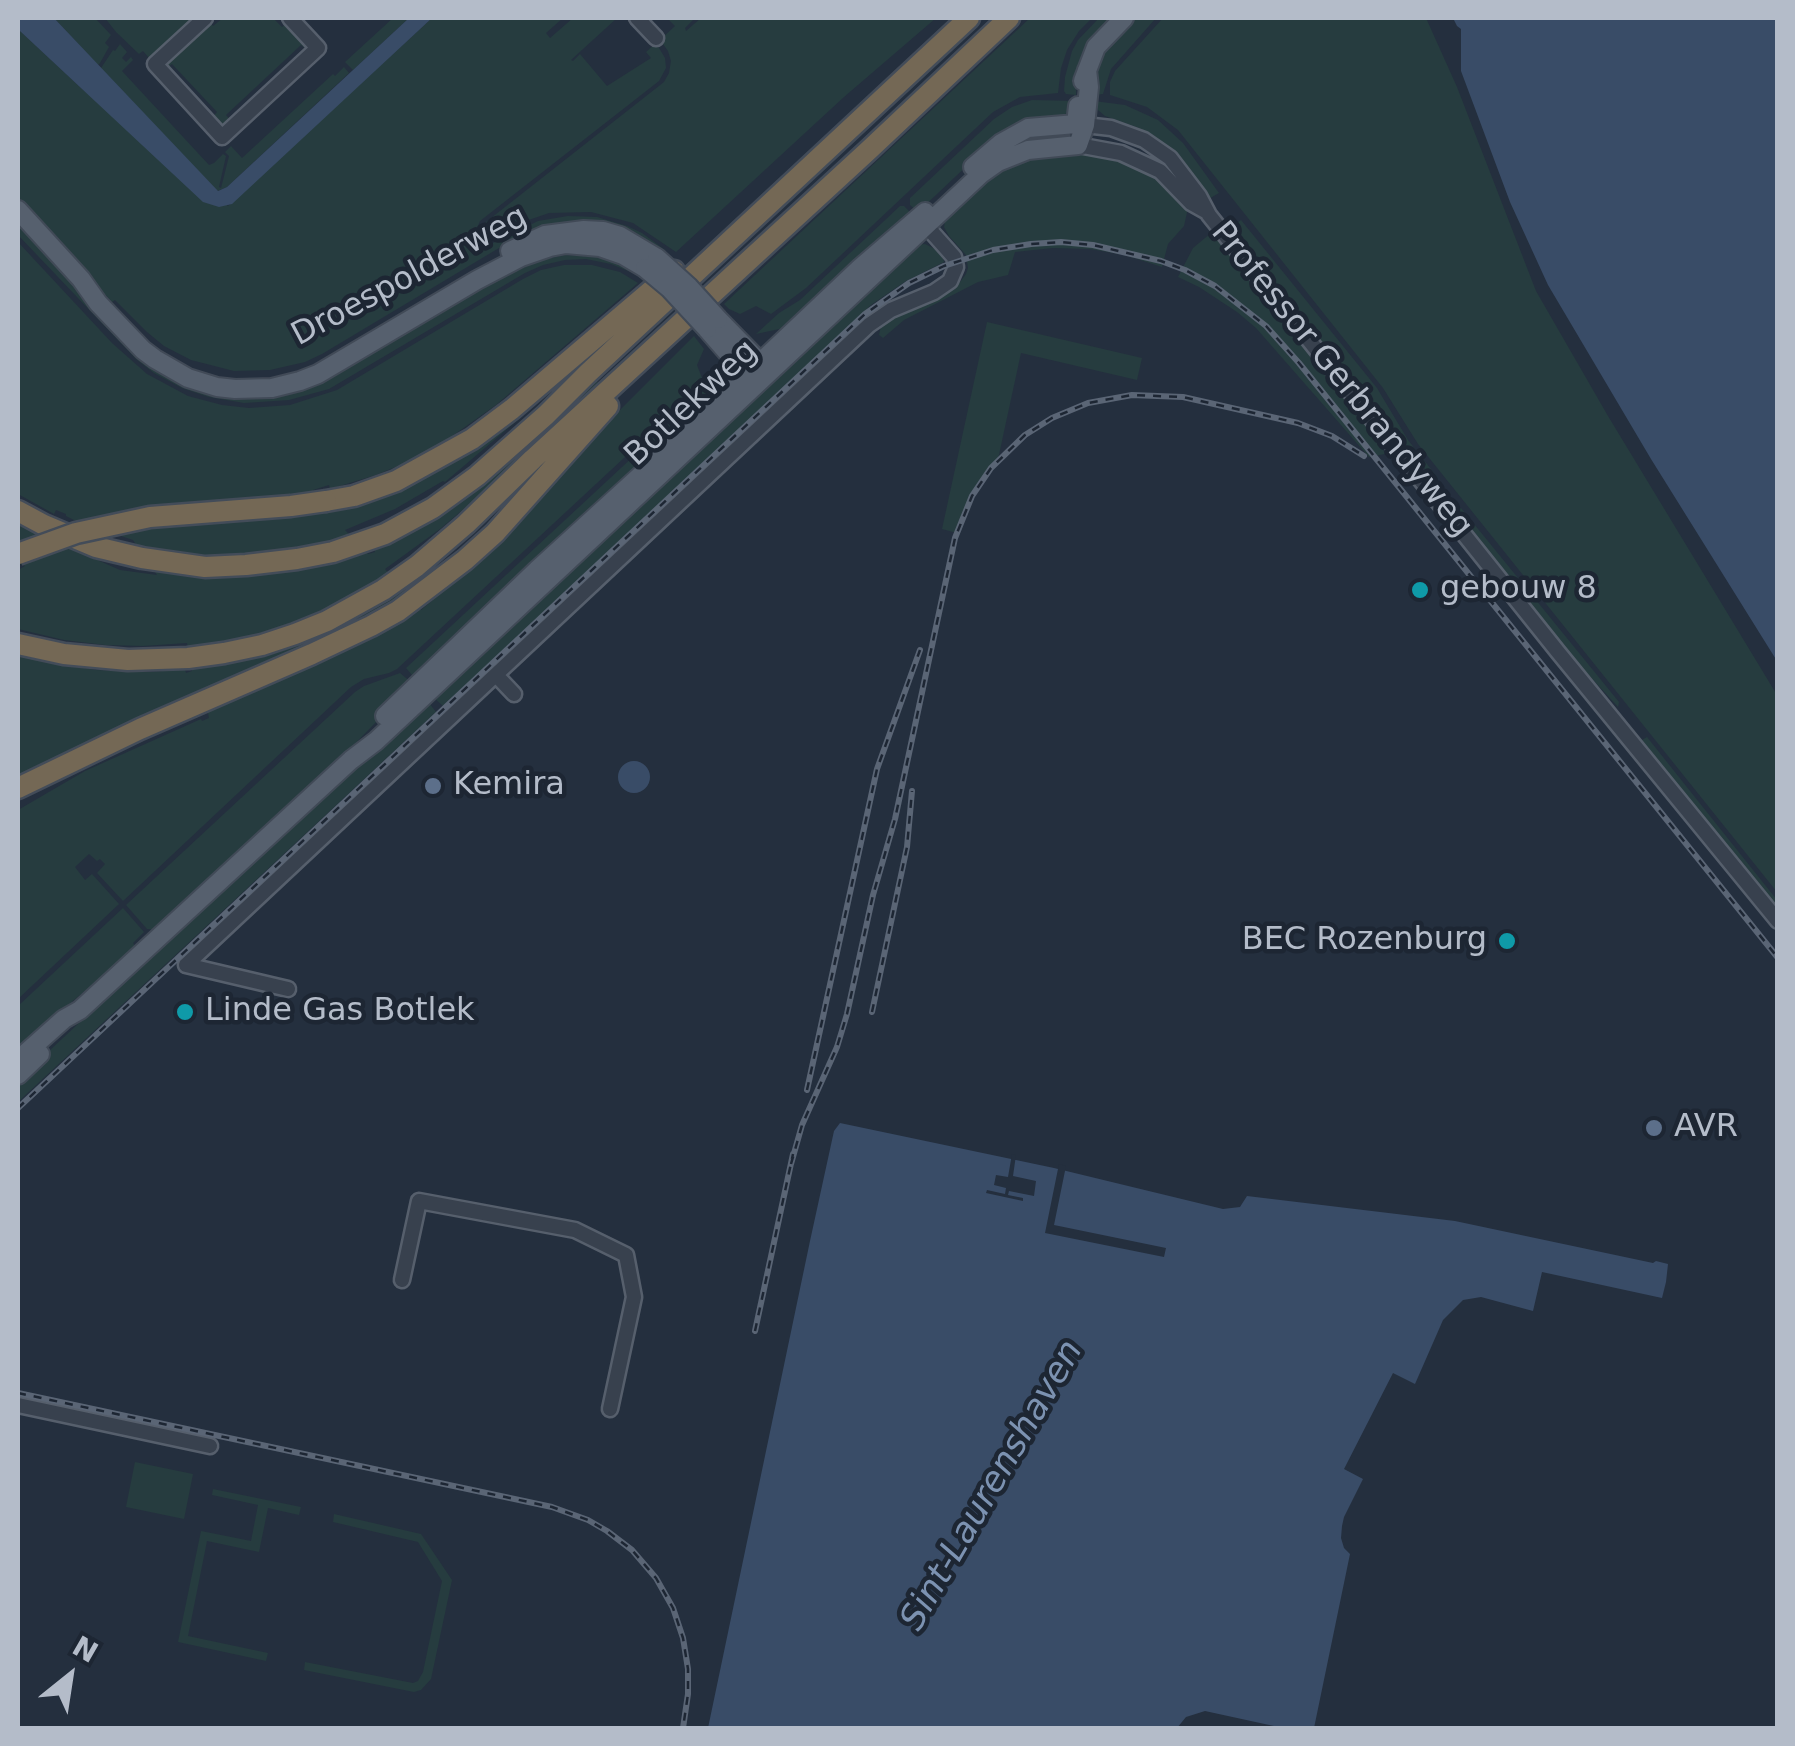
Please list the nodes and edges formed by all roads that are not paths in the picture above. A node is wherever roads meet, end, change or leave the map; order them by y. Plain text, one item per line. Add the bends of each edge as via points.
1 (205, 18) edge
2 (290, 18) edge
3 (637, 18) edge
4 (969, 18) edge
5 (1009, 18) edge
6 (1124, 18) edge
7 (656, 38) dead end
8 (1081, 125) junction
9 (1078, 145) junction
10 (18, 210) edge
11 (1207, 212) junction
12 (922, 221) junction
13 (737, 234) junction
14 (664, 340) junction
15 (757, 372) junction
16 (18, 511) edge
17 (18, 554) edge
18 (18, 644) edge
19 (496, 676) junction
20 (514, 694) dead end
21 (90, 752) junction
22 (18, 788) edge
23 (18, 798) edge
24 (1778, 921) edge
25 (288, 989) dead end
26 (80, 1010) junction
27 (18, 1060) edge
28 (18, 1075) edge
29 (402, 1280) dead end
30 (18, 1406) edge
31 (610, 1409) dead end
32 (210, 1446) dead end

1 - 2 street via 155,64 222,137 318,48
3 - 7 street
4 - 13 highway
5 - 14 highway
6 - 8 main road via 1096,47 1080,86
8 - 9 main road
8 - 11 street, Professor Gerbrandyweg via 1144,140 1170,158
8 - 12 main road, Botlekweg via 1028,128 1001,142
9 - 11 street, Professor Gerbrandyweg via 1122,153 1160,171
9 - 12 main road, Botlekweg via 998,162
10 - 15 main road, Droespolderweg, bridge via 149,342 203,372 253,379 295,372 334,356 502,256 568,230 620,236 688,287
11 - 24 street, Professor Gerbrandyweg
12 - 15 main road, Botlekweg via 861,268
12 - 19 street via 954,257 950,280 869,324
13 - 16 highway via 478,476 385,534 297,560 205,567 96,547
13 - 17 highway, bridge via 671,274 472,439 396,481 326,501 150,516 76,532
14 - 18 highway via 399,579 296,634 188,658 96,658
14 - 21 highway via 495,533 415,599 282,668
15 - 26 main road, Botlekweg via 376,741
19 - 20 street
19 - 25 street via 186,965
21 - 22 highway
21 - 23 highway
26 - 27 main road, Botlekweg
26 - 28 main road, Botlekweg
29 - 31 street via 419,1201 575,1230 626,1255 634,1297
30 - 32 street

